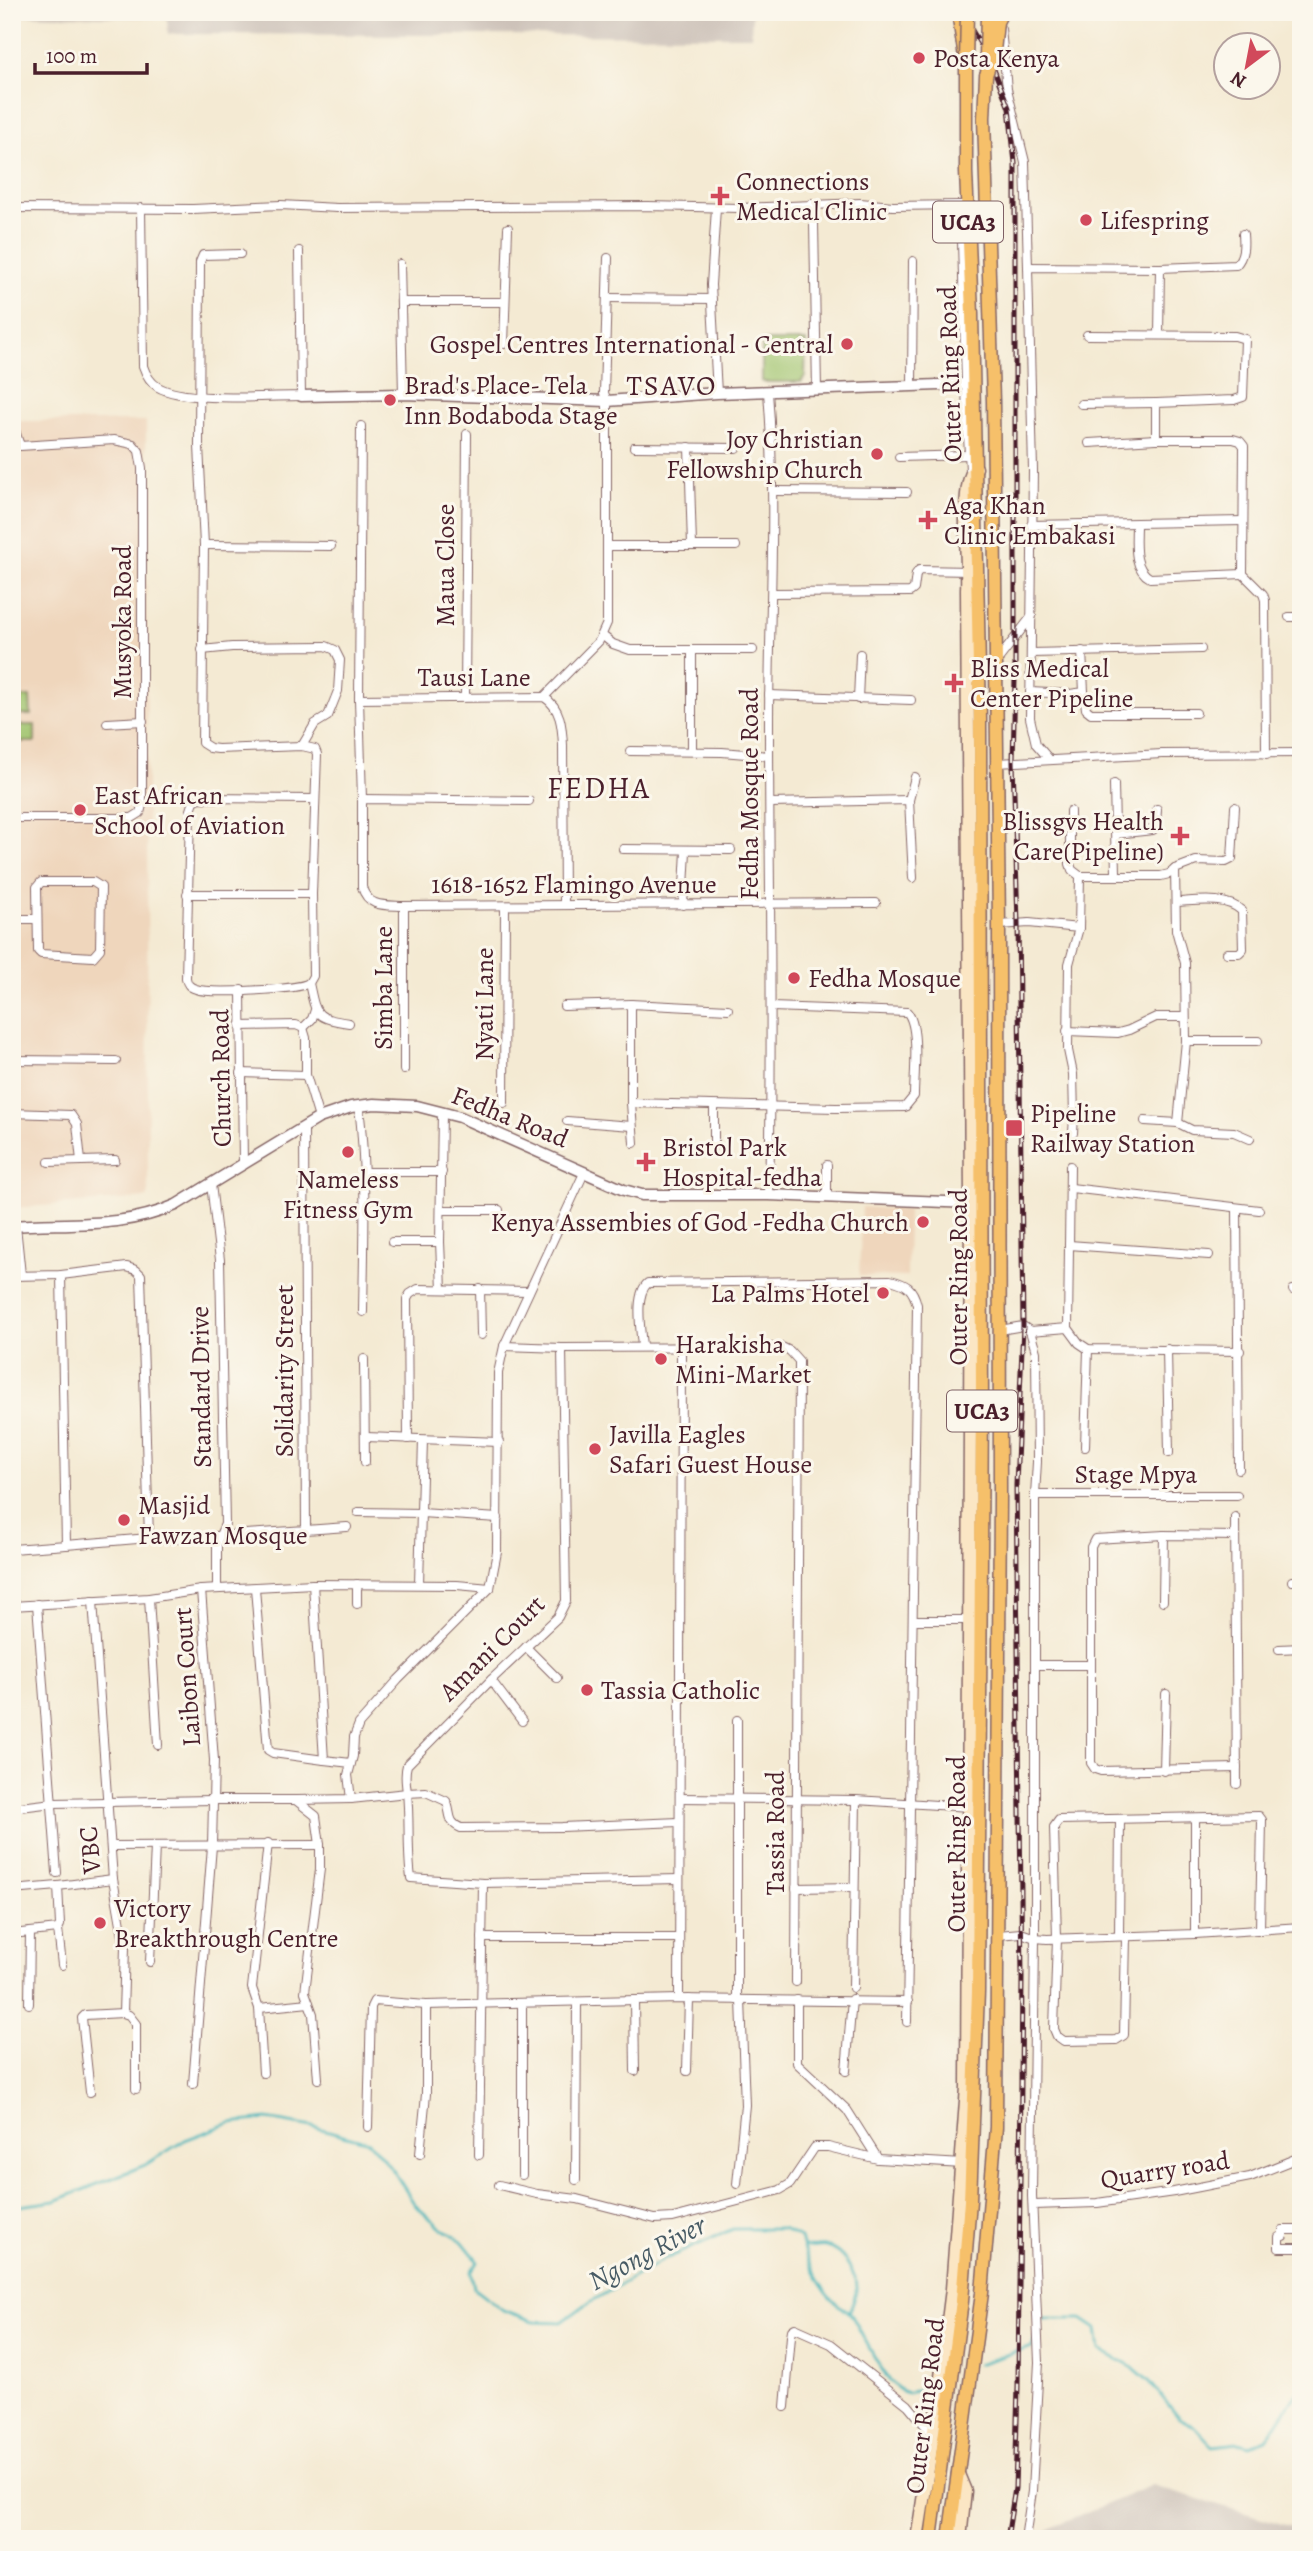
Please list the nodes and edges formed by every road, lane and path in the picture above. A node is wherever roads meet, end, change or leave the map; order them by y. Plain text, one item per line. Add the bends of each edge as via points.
1 (958, 12) edge
2 (967, 12) edge
3 (987, 12) edge
4 (1001, 12) edge
5 (966, 64) junction
6 (986, 75) junction
7 (811, 204) junction
8 (12, 208) edge
9 (141, 208) junction
10 (716, 208) junction
11 (508, 228) dead end
12 (1243, 234) dead end
13 (299, 251) dead end
14 (240, 254) dead end
15 (608, 258) dead end
16 (913, 261) dead end
17 (400, 264) dead end
18 (1028, 267) junction
19 (1160, 268) junction
20 (608, 298) junction
21 (712, 299) junction
22 (402, 302) junction
23 (505, 302) junction
24 (1087, 335) dead end
25 (1159, 335) junction
26 (503, 344) dead end
27 (970, 382) junction
28 (912, 386) junction
29 (817, 390) junction
30 (768, 392) junction
31 (717, 393) junction
32 (403, 394) junction
33 (200, 396) junction
34 (301, 396) junction
35 (607, 401) junction
36 (1156, 403) junction
37 (1081, 404) dead end
38 (12, 421) edge
39 (361, 426) dead end
40 (467, 434) dead end
41 (1156, 439) junction
42 (1089, 443) dead end
43 (634, 447) dead end
44 (690, 447) junction
45 (736, 448) dead end
46 (968, 455) junction
47 (899, 457) dead end
48 (973, 470) junction
49 (774, 491) junction
50 (907, 492) dead end
51 (1243, 521) junction
52 (1031, 524) junction
53 (1136, 524) junction
54 (204, 545) junction
55 (331, 546) dead end
56 (607, 546) junction
57 (692, 546) junction
58 (736, 546) dead end
59 (969, 571) junction
60 (1243, 574) junction
61 (772, 593) junction
62 (1032, 617) junction
63 (1289, 617) dead end
64 (1301, 617) edge
65 (603, 636) junction
66 (1201, 649) dead end
67 (202, 650) junction
68 (692, 650) junction
69 (753, 650) dead end
70 (1082, 651) junction
71 (1031, 653) junction
72 (860, 654) dead end
73 (996, 662) junction
74 (1030, 692) junction
75 (1084, 692) junction
76 (769, 695) junction
77 (465, 697) junction
78 (544, 697) junction
79 (359, 699) junction
80 (858, 699) junction
81 (911, 700) dead end
82 (1196, 713) dead end
83 (143, 721) junction
84 (107, 723) dead end
85 (302, 746) junction
86 (630, 751) dead end
87 (692, 751) junction
88 (1301, 753) edge
89 (1266, 754) junction
90 (769, 755) junction
91 (1049, 759) junction
92 (997, 763) junction
93 (915, 777) dead end
94 (1114, 784) dead end
95 (315, 799) junction
96 (362, 799) junction
97 (909, 800) junction
98 (529, 802) dead end
99 (771, 803) junction
100 (1235, 807) dead end
101 (1157, 810) dead end
102 (1070, 811) dead end
103 (12, 818) edge
104 (1116, 834) junction
105 (623, 849) dead end
106 (731, 850) dead end
107 (686, 851) junction
108 (1175, 869) junction
109 (1116, 874) junction
110 (1080, 876) junction
111 (913, 877) dead end
112 (187, 894) junction
113 (312, 894) junction
114 (1177, 902) junction
115 (770, 903) junction
116 (876, 904) dead end
117 (564, 905) junction
118 (683, 905) junction
119 (404, 906) junction
120 (505, 906) junction
121 (12, 919) edge
122 (36, 919) junction
123 (999, 925) junction
124 (1079, 928) junction
125 (1227, 953) dead end
126 (309, 983) junction
127 (241, 990) junction
128 (975, 999) junction
129 (631, 1004) junction
130 (564, 1006) dead end
131 (772, 1007) junction
132 (728, 1009) dead end
133 (315, 1010) junction
134 (1185, 1017) junction
135 (349, 1023) dead end
136 (240, 1026) junction
137 (303, 1028) junction
138 (1067, 1031) junction
139 (1186, 1041) junction
140 (1258, 1041) dead end
141 (12, 1060) edge
142 (116, 1061) dead end
143 (404, 1070) dead end
144 (241, 1073) junction
145 (306, 1074) junction
146 (504, 1103) dead end
147 (631, 1103) junction
148 (359, 1106) junction
149 (714, 1106) junction
150 (772, 1107) junction
151 (442, 1111) junction
152 (12, 1113) edge
153 (1074, 1117) junction
154 (320, 1118) junction
155 (1108, 1118) dead end
156 (567, 1121) dead end
157 (1145, 1121) dead end
158 (1178, 1123) junction
159 (632, 1126) junction
160 (304, 1127) junction
161 (1073, 1133) dead end
162 (1250, 1139) dead end
163 (634, 1143) dead end
164 (714, 1146) dead end
165 (115, 1160) dead end
166 (49, 1161) dead end
167 (81, 1161) junction
168 (243, 1165) junction
169 (827, 1165) dead end
170 (1070, 1166) dead end
171 (363, 1172) junction
172 (442, 1172) junction
173 (584, 1173) junction
174 (211, 1184) junction
175 (1071, 1188) junction
176 (769, 1195) junction
177 (827, 1198) junction
178 (971, 1203) junction
179 (1237, 1208) junction
180 (442, 1210) junction
181 (499, 1210) dead end
182 (1259, 1210) dead end
183 (14, 1226) edge
184 (393, 1242) dead end
185 (440, 1242) junction
186 (1069, 1245) junction
187 (1209, 1255) dead end
188 (61, 1275) junction
189 (16, 1276) edge
190 (442, 1289) junction
191 (481, 1289) junction
192 (529, 1291) junction
193 (363, 1312) dead end
194 (1068, 1328) junction
195 (1000, 1331) junction
196 (1030, 1331) junction
197 (481, 1335) dead end
198 (504, 1346) junction
199 (562, 1348) junction
200 (642, 1348) junction
201 (681, 1349) junction
202 (1088, 1349) junction
203 (1167, 1349) junction
204 (1240, 1351) junction
205 (365, 1359) dead end
206 (366, 1437) junction
207 (408, 1439) junction
208 (423, 1440) junction
209 (499, 1442) junction
210 (1085, 1447) dead end
211 (1169, 1453) dead end
212 (365, 1462) dead end
213 (1239, 1469) dead end
214 (1035, 1495) junction
215 (1237, 1495) dead end
216 (358, 1512) dead end
217 (421, 1513) junction
218 (1235, 1517) dead end
219 (498, 1518) junction
220 (347, 1527) dead end
221 (306, 1530) junction
222 (222, 1534) junction
223 (1164, 1535) junction
224 (1235, 1536) junction
225 (149, 1538) junction
226 (66, 1545) junction
227 (12, 1549) edge
228 (313, 1584) junction
229 (357, 1584) junction
230 (419, 1584) junction
231 (255, 1588) junction
232 (490, 1588) junction
233 (217, 1589) junction
234 (201, 1590) junction
235 (149, 1598) junction
236 (93, 1601) junction
237 (1163, 1601) dead end
238 (37, 1604) junction
239 (357, 1604) dead end
240 (12, 1606) edge
241 (914, 1620) junction
242 (970, 1620) junction
243 (526, 1647) junction
244 (1279, 1648) dead end
245 (1301, 1648) edge
246 (1035, 1665) junction
247 (1089, 1665) junction
248 (557, 1678) dead end
249 (491, 1680) junction
250 (1166, 1694) dead end
251 (737, 1720) dead end
252 (522, 1721) dead end
253 (158, 1745) dead end
254 (324, 1760) junction
255 (351, 1763) junction
256 (1237, 1769) junction
257 (1164, 1771) junction
258 (1237, 1784) dead end
259 (407, 1793) junction
260 (680, 1798) junction
261 (737, 1798) junction
262 (351, 1799) junction
263 (796, 1799) junction
264 (212, 1800) junction
265 (296, 1800) junction
266 (856, 1800) junction
267 (53, 1803) junction
268 (107, 1803) junction
269 (911, 1804) junction
270 (970, 1807) junction
271 (12, 1808) edge
272 (1195, 1818) junction
273 (1119, 1819) junction
274 (679, 1822) junction
275 (268, 1843) junction
276 (320, 1845) junction
277 (111, 1846) junction
278 (156, 1846) junction
279 (212, 1846) junction
280 (57, 1873) dead end
281 (113, 1879) junction
282 (679, 1879) junction
283 (483, 1883) junction
284 (58, 1886) junction
285 (854, 1887) junction
286 (796, 1888) junction
287 (12, 1890) edge
288 (1301, 1927) edge
289 (58, 1929) junction
290 (1260, 1930) junction
291 (30, 1932) junction
292 (12, 1934) edge
293 (1195, 1934) junction
294 (998, 1935) junction
295 (1122, 1936) junction
296 (482, 1938) junction
297 (679, 1938) junction
298 (1035, 1938) junction
299 (1057, 1938) junction
300 (150, 1962) dead end
301 (62, 1965) dead end
302 (796, 1982) dead end
303 (853, 1988) dead end
304 (684, 1999) junction
305 (852, 1999) junction
306 (634, 2000) junction
307 (739, 2000) junction
308 (797, 2000) junction
309 (577, 2002) junction
310 (908, 2002) junction
311 (309, 2003) junction
312 (480, 2003) junction
313 (523, 2003) junction
314 (29, 2004) dead end
315 (426, 2004) junction
316 (259, 2008) junction
317 (123, 2013) junction
318 (907, 2022) dead end
319 (635, 2071) dead end
320 (687, 2071) dead end
321 (846, 2071) dead end
322 (263, 2073) dead end
323 (318, 2079) dead end
324 (193, 2084) dead end
325 (967, 2087) junction
326 (136, 2089) dead end
327 (90, 2092) dead end
328 (974, 2104) junction
329 (368, 2127) dead end
330 (420, 2154) dead end
331 (479, 2155) dead end
332 (878, 2159) junction
333 (1301, 2162) edge
334 (963, 2164) junction
335 (522, 2175) dead end
336 (576, 2180) dead end
337 (737, 2184) dead end
338 (499, 2185) dead end
339 (1033, 2205) junction
340 (1301, 2230) edge
341 (1301, 2248) edge
342 (965, 2269) junction
343 (953, 2282) junction
344 (949, 2355) junction
345 (785, 2407) dead end
346 (941, 2417) junction
347 (933, 2435) junction
348 (958, 2474) junction
349 (917, 2539) edge
350 (931, 2539) edge
351 (949, 2539) edge
352 (960, 2539) edge
353 (1025, 2539) edge

1 - 5 main road, bridge
2 - 5 main road, Outer Ring Road / UCA3, bridge
3 - 6 main road, Outer Ring Road / UCA3, bridge
4 - 6 main road, bridge
4 - 18 street via 1007,89 1025,162
5 - 27 main road, Outer Ring Road / UCA3
6 - 73 main road, Outer Ring Road / UCA3
7 - 10 street
7 - 27 street via 961,205
7 - 29 street
8 - 9 street
9 - 10 street
9 - 33 street via 143,366 158,387
10 - 21 street
11 - 23 street
12 - 19 street via 1244,248 1236,265
13 - 34 street
14 - 33 street via 201,257
15 - 20 street
16 - 28 street
17 - 22 street
18 - 19 street
18 - 52 street
19 - 25 street
20 - 21 street
20 - 35 street
21 - 31 street
22 - 23 street
22 - 32 street
23 - 26 street
24 - 25 street
25 - 36 street via 1245,339 1244,393 1234,400
27 - 28 street
27 - 46 street
27 - 48 main road, Outer Ring Road / UCA3
28 - 29 street
29 - 30 street
30 - 31 street
30 - 49 street, Fedha Mosque Road
31 - 35 street
32 - 34 street
32 - 35 street
33 - 34 street
33 - 54 street
35 - 56 street
36 - 37 street
36 - 41 street
38 - 83 street, Musyoka Road via 20,446 114,440 133,444 139,451
39 - 79 street
40 - 77 street, Maua Close
41 - 42 street
41 - 51 street via 1240,441 1244,446
43 - 44 street
44 - 45 street
44 - 57 street
46 - 47 street
46 - 48 street
48 - 59 main road, UCA3 via 967,481
48 - 128 main road, Outer Ring Road / UCA3
49 - 50 street
49 - 61 street, Fedha Mosque Road
51 - 53 street
51 - 60 street
52 - 53 street
52 - 62 street
53 - 60 street via 1137,559 1150,578
54 - 55 street
54 - 67 street
56 - 57 street
56 - 65 street
57 - 58 street
59 - 61 street via 919,570 910,592
59 - 128 main road, UCA3
60 - 89 street via 1265,600
61 - 76 street, Fedha Mosque Road
62 - 71 street
62 - 73 street
63 - 64 street
65 - 68 street via 630,650
65 - 78 street
66 - 70 street
67 - 85 street via 202,743 218,749
67 - 85 street via 326,646 335,650 340,660 338,691 328,716 315,724
68 - 69 street
68 - 87 street
70 - 71 street
70 - 75 street
71 - 74 street
72 - 80 street
73 - 92 main road, Outer Ring Road / UCA3
74 - 75 street
74 - 91 street via 1036,744
75 - 82 street via 1091,713
76 - 80 street
76 - 90 street, Fedha Mosque Road
77 - 78 street, Tausi Lane
77 - 79 street, Tausi Lane
78 - 117 street, Tausi Lane via 552,702 562,723
79 - 96 street
80 - 81 street
83 - 84 street
83 - 103 street, Musyoka Road via 140,813 132,818
85 - 95 street via 317,754
86 - 87 street
87 - 90 street
88 - 89 street
89 - 91 street
90 - 99 street, Fedha Mosque Road
91 - 92 street
92 - 123 main road, Outer Ring Road / UCA3
93 - 97 street
94 - 104 street
95 - 112 street via 194,801
95 - 113 street
96 - 98 street
96 - 119 street, 1618-1652 Flamingo Avenue via 365,895 377,905
97 - 99 street
97 - 111 street
99 - 115 street, Fedha Mosque Road
100 - 108 street via 1232,859 1196,861
101 - 104 street via 1153,830
102 - 110 street via 1070,864
104 - 109 street
105 - 107 street
106 - 107 street
107 - 118 street
108 - 109 street via 1161,876
108 - 114 street
109 - 110 street
110 - 124 street
112 - 113 street
112 - 127 street via 187,985 199,990
113 - 126 street via 313,976
114 - 125 street via 1221,901 1242,911 1243,949
114 - 134 street via 1176,930 1185,963
115 - 116 street, 1618-1652 Flamingo Avenue
115 - 118 street, 1618-1652 Flamingo Avenue
115 - 131 street, Fedha Mosque Road
117 - 118 street, 1618-1652 Flamingo Avenue
117 - 120 street, 1618-1652 Flamingo Avenue
119 - 120 street, 1618-1652 Flamingo Avenue
119 - 143 street, Simba Lane
120 - 146 street, Nyati Lane
121 - 122 street
122 - 122 street via 41,954 93,957 100,949 101,887 93,882 41,882
123 - 124 street
123 - 195 main road, Outer Ring Road / UCA3
124 - 138 street via 1069,964
126 - 127 street via 296,988
126 - 133 street
127 - 136 street, Church Road
128 - 178 main road, UCA3
128 - 328 main road, Outer Ring Road / UCA3 via 982,1406
129 - 130 street
129 - 132 street
129 - 147 street
131 - 150 street, Fedha Mosque Road
131 - 150 street via 903,1011 911,1016 914,1027 914,1096 905,1107
133 - 135 street via 325,1019
133 - 137 street
134 - 138 street via 1156,1017 1118,1033
134 - 139 street
136 - 137 street
136 - 144 street, Church Road
137 - 145 street
138 - 153 street
139 - 140 street
139 - 158 street
141 - 142 street
144 - 145 street
144 - 168 street, Church Road
145 - 154 street
147 - 149 street
147 - 159 street
148 - 151 street, Fedha Road via 397,1104
148 - 154 street, Fedha Road
148 - 171 street
149 - 150 street
149 - 164 street
150 - 176 street, Fedha Mosque Road
151 - 172 street
151 - 173 street, Fedha Road
152 - 167 street via 71,1115
153 - 155 street
153 - 161 street
154 - 160 street, Fedha Road
156 - 159 street
157 - 158 street
158 - 162 street via 1192,1130 1234,1132
159 - 163 street
160 - 168 street, Fedha Road
160 - 221 street, Solidarity Street
165 - 167 street
166 - 167 street
168 - 174 street, Fedha Road
169 - 177 street
170 - 175 street
171 - 172 street
171 - 193 street
172 - 180 street
173 - 176 street, Fedha Road via 642,1195
173 - 192 street
174 - 183 street, Fedha Road via 141,1219
174 - 222 street, Standard Drive via 220,1260
175 - 179 street
175 - 186 street
176 - 177 street, Fedha Road
177 - 178 street, Fedha Road
178 - 242 main road, UCA3
179 - 182 street
179 - 204 street
180 - 181 street
180 - 185 street
183 - 189 street
184 - 185 street
185 - 190 street
186 - 187 street
186 - 194 street
188 - 189 street
188 - 225 street via 127,1267 141,1275
188 - 226 street
190 - 191 street
190 - 207 street via 418,1289 407,1299
191 - 192 street
191 - 197 street
192 - 198 street
194 - 196 street
194 - 202 street
195 - 196 street via 1023,1326
195 - 294 main road, Outer Ring Road / UCA3
196 - 214 street via 1036,1352
198 - 199 street
198 - 209 street via 498,1373
199 - 200 street
199 - 243 street, Amani Court via 566,1601 558,1617
200 - 201 street
200 - 241 street via 641,1293 648,1283 890,1280 911,1287 917,1305
201 - 260 street
201 - 263 street, Tassia Road via 782,1347 799,1361
202 - 203 street
202 - 210 street
203 - 204 street
203 - 211 street
204 - 213 street
205 - 206 street
206 - 207 street
206 - 212 street
207 - 208 street
208 - 209 street
208 - 217 street
209 - 219 street
214 - 215 street, Stage Mpya
214 - 246 street
216 - 217 street
217 - 219 street
217 - 230 street
218 - 224 street
219 - 232 street
220 - 221 street
221 - 222 street
222 - 225 street
222 - 233 street, Standard Drive via 217,1542
223 - 224 street
223 - 237 street
223 - 247 street via 1099,1537 1092,1542
224 - 256 street
225 - 226 street
226 - 227 street
228 - 229 street
228 - 231 street
228 - 254 street
229 - 230 street
229 - 239 street
230 - 232 street
231 - 233 street
231 - 254 street via 268,1750
232 - 255 street via 359,1724
233 - 234 street
234 - 235 street
234 - 264 street, Laibon Court via 214,1760
235 - 236 street
235 - 253 street
236 - 238 street
236 - 268 street, VBC
238 - 240 street
238 - 267 street
241 - 242 street
241 - 269 street
242 - 270 main road, UCA3
243 - 248 street
243 - 249 street, Amani Court
244 - 245 street
246 - 247 street
246 - 298 street
247 - 257 street via 1091,1763 1095,1769
249 - 252 street
249 - 259 street, Amani Court via 410,1759 404,1776
250 - 257 street
251 - 261 street
254 - 255 street
255 - 262 street
256 - 257 street
256 - 258 street
259 - 262 street
259 - 274 street via 442,1798 450,1820 461,1828
259 - 283 street, Amani Court via 411,1878
260 - 261 street
260 - 274 street
261 - 263 street
261 - 307 street
262 - 265 street
263 - 266 street
263 - 286 street, Tassia Road
264 - 265 street
264 - 268 street
264 - 279 street, Laibon Court
265 - 276 street via 316,1816
266 - 269 street
266 - 285 street
267 - 268 street
267 - 271 street
267 - 280 street
268 - 277 street, VBC
269 - 270 street
269 - 310 street
270 - 325 main road, UCA3
272 - 273 street
272 - 290 street via 1261,1818
272 - 293 street
273 - 295 street
273 - 299 street via 1059,1820 1054,1827
274 - 282 street
275 - 276 street
275 - 279 street
275 - 316 street via 252,1987
276 - 311 street via 304,1993
277 - 278 street
277 - 281 street, VBC
278 - 279 street
278 - 300 street
279 - 324 street, Laibon Court
281 - 284 street
281 - 317 street, VBC via 125,1947
282 - 283 street
282 - 297 street
283 - 296 street
284 - 287 street
284 - 289 street
285 - 286 street
285 - 303 street
286 - 302 street, Tassia Road
288 - 290 street
289 - 291 street
289 - 301 street
290 - 293 street
291 - 292 street
291 - 314 street
293 - 295 street
294 - 298 street via 1021,1933
294 - 348 main road, Outer Ring Road / UCA3 via 996,2127 982,2293
295 - 299 street
295 - 299 street via 1126,2031 1116,2040 1064,2041 1057,2036
296 - 297 street
296 - 312 street
297 - 304 street
298 - 299 street
298 - 339 street
304 - 306 street
304 - 307 street
304 - 320 street
305 - 308 street
305 - 310 street
305 - 321 street
306 - 309 street
306 - 319 street
307 - 308 street
307 - 337 street via 745,2105
308 - 332 street via 797,2063 847,2110
309 - 313 street
309 - 336 street
310 - 318 street
311 - 316 street
311 - 323 street
312 - 313 street
312 - 315 street
312 - 331 street
313 - 335 street
315 - 329 street via 372,2002
315 - 330 street via 426,2094
316 - 322 street
317 - 326 street, VBC via 135,2024
317 - 327 street via 82,2018
325 - 328 main road
325 - 334 main road, UCA3
328 - 342 main road, Outer Ring Road / UCA3
332 - 334 street
332 - 338 street via 815,2147 790,2184 780,2190 655,2219
333 - 339 street, Quarry road via 1295,2159 1250,2177 1152,2196
334 - 343 main road, UCA3
339 - 353 street via 1038,2385
340 - 341 street via 1283,2230 1279,2236 1279,2248
342 - 343 main road
342 - 344 main road, Outer Ring Road / UCA3
343 - 344 main road, UCA3
344 - 346 main road, Outer Ring Road / UCA3
345 - 347 street via 795,2328 831,2344 908,2405
346 - 347 main road, UCA3
346 - 350 main road, Outer Ring Road / UCA3
347 - 349 main road, UCA3
348 - 351 main road, Outer Ring Road / UCA3
348 - 352 main road, Outer Ring Road / UCA3 via 965,2491

